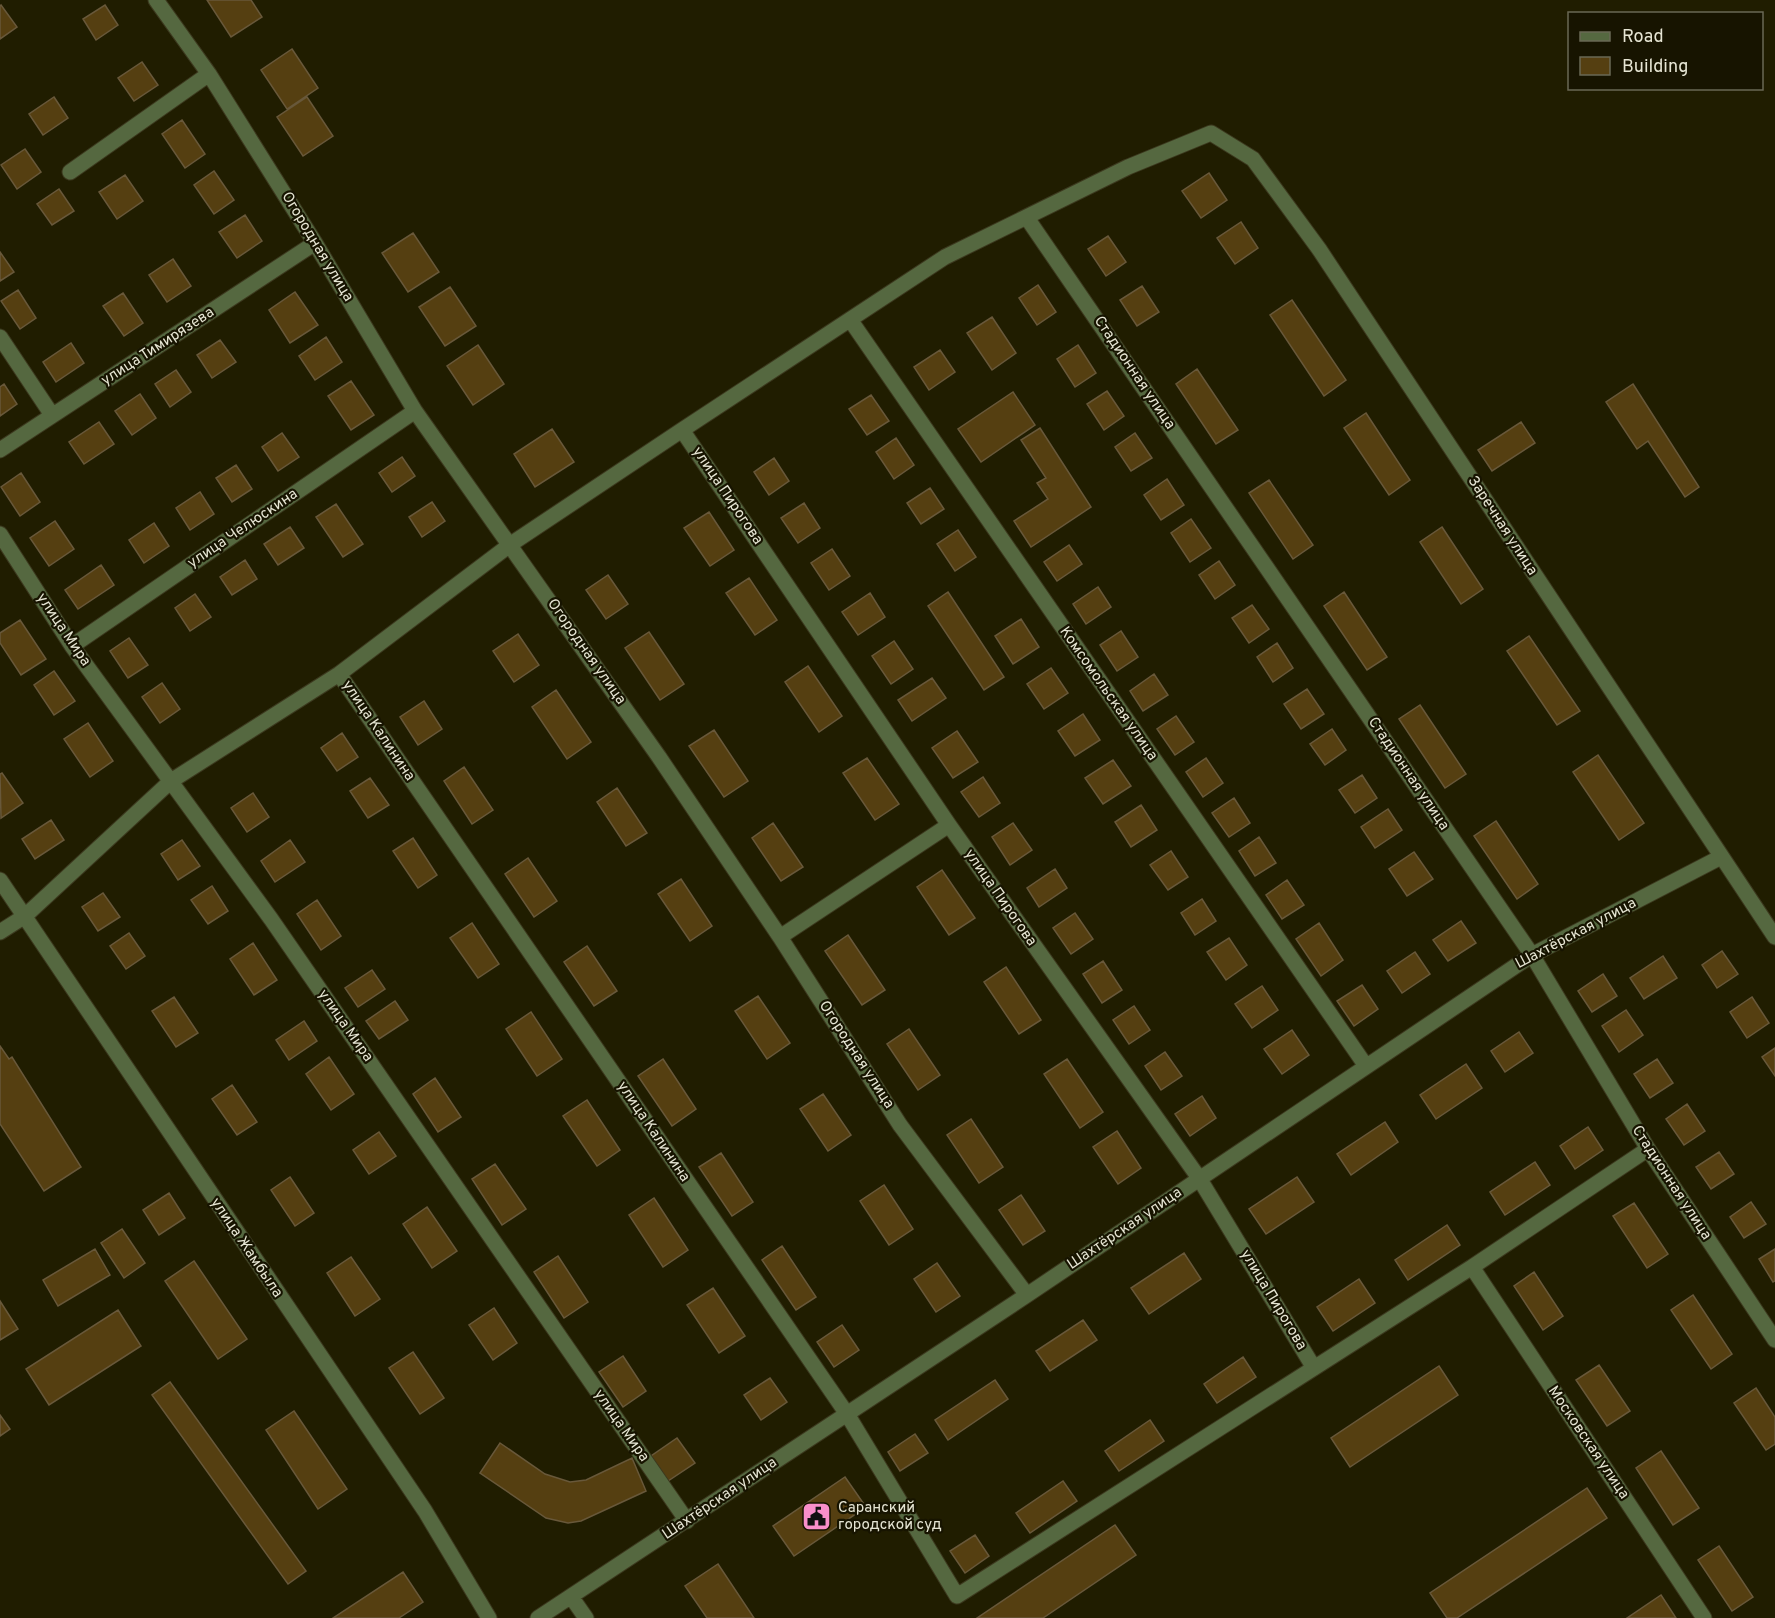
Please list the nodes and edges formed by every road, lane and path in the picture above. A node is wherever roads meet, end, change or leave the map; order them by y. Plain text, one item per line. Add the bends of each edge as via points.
1 (156, 0) edge
2 (209, 75) junction
3 (70, 172) dead end
4 (1027, 218) junction
5 (315, 243) junction
6 (851, 321) junction
7 (0, 337) edge
8 (415, 411) junction
9 (52, 415) junction
10 (682, 430) junction
11 (0, 450) edge
12 (0, 534) edge
13 (511, 544) junction
14 (72, 646) junction
15 (339, 674) junction
16 (171, 781) junction
17 (949, 825) junction
18 (1721, 857) junction
19 (0, 880) edge
20 (25, 916) junction
21 (0, 932) edge
22 (780, 937) junction
23 (1775, 937) edge
24 (1532, 955) junction
25 (1366, 1066) junction
26 (1648, 1149) junction
27 (1199, 1178) junction
28 (1472, 1267) junction
29 (1028, 1295) junction
30 (1775, 1340) edge
31 (1314, 1368) junction
32 (848, 1414) junction
33 (687, 1521) junction
34 (572, 1598) junction
35 (489, 1618) edge
36 (538, 1618) edge
37 (586, 1618) edge
38 (1704, 1618) edge

1 - 2 street, Огородная улица
2 - 3 street
2 - 5 street, Огородная улица
4 - 6 street via 945,257
4 - 18 street, Заречная улица via 1128,167 1211,133 1252,159 1319,249
4 - 24 street, Стадионная улица
5 - 8 street, Огородная улица
5 - 9 street, улица Тимирязева
6 - 10 street
6 - 25 street, Комсомольская улица
7 - 9 street
8 - 13 street, Огородная улица
8 - 14 street, улица Челюскина
9 - 11 street, улица Тимирязева
10 - 13 street
10 - 17 street, улица Пирогова
12 - 14 street, улица Мира
13 - 15 street
13 - 22 street, Огородная улица
14 - 16 street, улица Мира
15 - 16 street
15 - 32 street, улица Калинина
16 - 20 street
16 - 33 street, улица Мира via 271,919
17 - 22 street
17 - 27 street, улица Пирогова
18 - 23 street, Заречная улица
18 - 24 street, Шахтёрская улица
19 - 20 street, улица Жамбыла
20 - 21 street
20 - 35 street, улица Жамбыла via 425,1511
22 - 29 street, Огородная улица via 900,1125
24 - 25 street, Шахтёрская улица
24 - 26 street, Стадионная улица
25 - 27 street, Шахтёрская улица
26 - 28 street
26 - 30 street, Стадионная улица
27 - 29 street, Шахтёрская улица
27 - 31 street, улица Пирогова
28 - 31 street
28 - 38 street, Московская улица
29 - 32 street, Шахтёрская улица
31 - 32 street, улица Калинина via 957,1596
32 - 33 street, Шахтёрская улица
33 - 34 street, Шахтёрская улица
34 - 36 street, Шахтёрская улица
34 - 37 street

